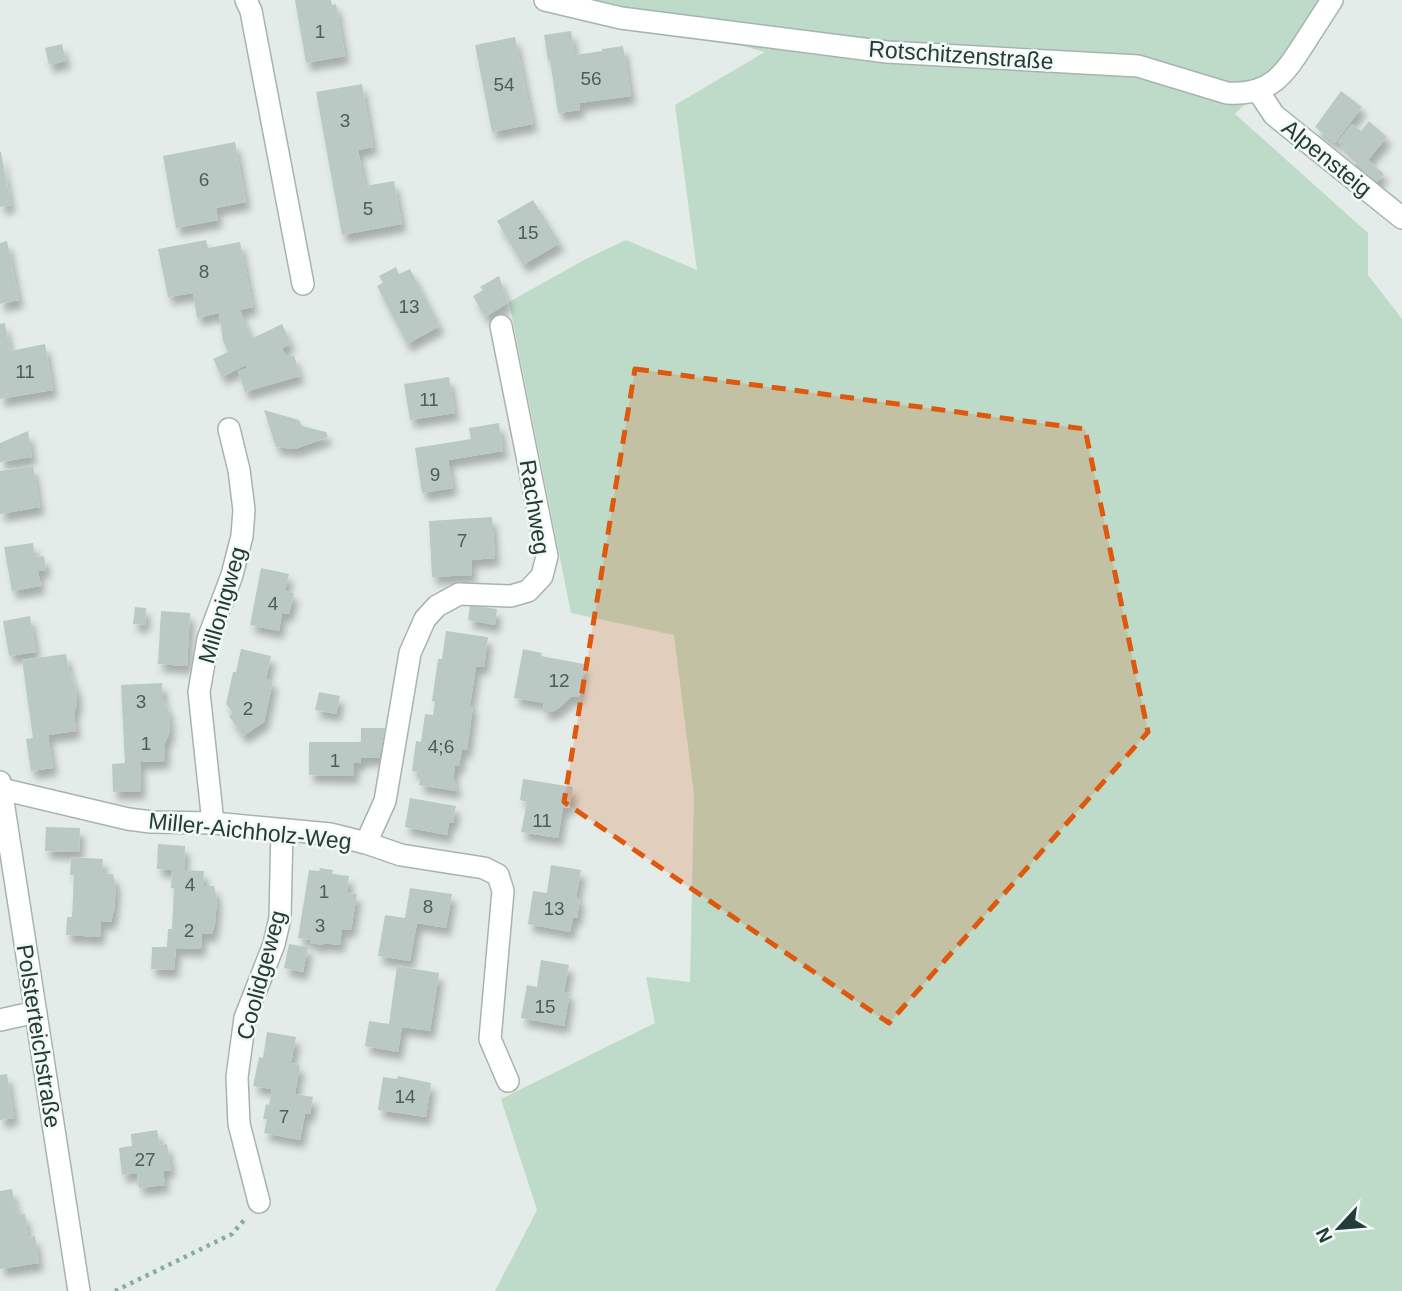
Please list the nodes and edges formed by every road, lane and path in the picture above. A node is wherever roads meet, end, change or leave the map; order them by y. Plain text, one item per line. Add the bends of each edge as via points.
1 (246, 0) edge
2 (545, 0) edge
3 (1332, 0) edge
4 (1258, 91) junction
5 (1402, 218) edge
6 (303, 284) dead end
7 (501, 326) dead end
8 (229, 429) dead end
9 (1, 785) edge
10 (213, 823) junction
11 (282, 830) junction
12 (366, 843) junction
13 (36, 1012) junction
14 (0, 1020) edge
15 (508, 1081) dead end
16 (259, 1202) joint
17 (79, 1291) edge
18 (115, 1291) edge

1 - 6 street
2 - 4 street, Rotschitzenstraße via 621,18 887,52 1138,66 1227,93
3 - 4 street via 1287,70
4 - 5 street, Alpensteig via 1274,115
7 - 12 street, Rachweg via 547,556 542,576 528,591 511,596 459,594 425,619 410,653 385,801
8 - 10 street, Millonigweg via 241,483 243,536 208,639 199,692
9 - 10 street, Miller-Aichholz-Weg via 128,819
9 - 13 street, Polsterteichstraße
10 - 11 street, Miller-Aichholz-Weg
11 - 12 street, Miller-Aichholz-Weg
11 - 16 street, Coolidgeweg via 280,918 246,1018 237,1077 239,1124
12 - 15 street, Miller-Aichholz-Weg via 401,855 484,868 498,875 503,891 491,1039
13 - 14 street
13 - 17 street, Polsterteichstraße
16 - 18 path via 232,1234

